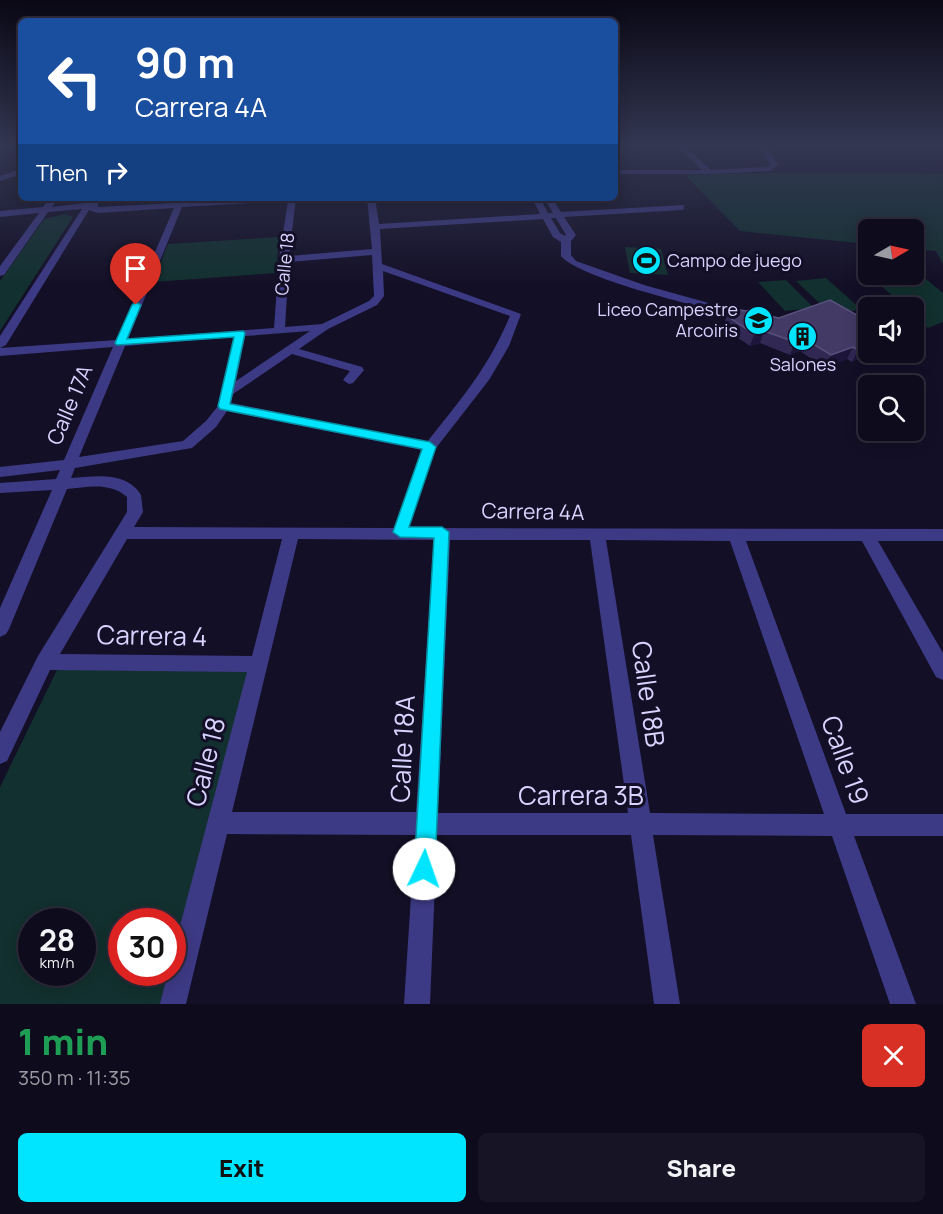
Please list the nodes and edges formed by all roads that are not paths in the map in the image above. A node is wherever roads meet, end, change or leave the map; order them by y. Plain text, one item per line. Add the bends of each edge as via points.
1 (52, 201) edge
2 (172, 201) edge
3 (180, 201) edge
4 (290, 201) edge
5 (371, 201) edge
6 (538, 201) edge
7 (550, 201) edge
8 (90, 202) edge
9 (681, 207) dead end
10 (46, 209) junction
11 (0, 212) edge
12 (559, 215) junction
13 (546, 216) junction
14 (375, 227) junction
15 (566, 242) junction
16 (376, 259) junction
17 (284, 260) junction
18 (0, 273) edge
19 (712, 307) dead end
20 (324, 327) junction
21 (279, 331) junction
22 (240, 333) junction
23 (120, 343) junction
24 (0, 345) edge
25 (290, 350) junction
26 (0, 352) edge
27 (349, 380) dead end
28 (225, 400) junction
29 (430, 447) junction
30 (69, 464) junction
31 (0, 472) edge
32 (62, 482) junction
33 (0, 488) edge
34 (400, 532) junction
35 (442, 532) junction
36 (122, 533) junction
37 (292, 533) junction
38 (597, 534) junction
39 (736, 535) junction
40 (867, 535) junction
41 (943, 536) edge
42 (0, 629) edge
43 (45, 662) junction
44 (259, 664) junction
45 (943, 671) edge
46 (7, 727) edge
47 (0, 754) edge
48 (219, 823) junction
49 (427, 824) junction
50 (640, 824) junction
51 (839, 825) junction
52 (943, 825) edge
53 (173, 1004) edge
54 (417, 1004) edge
55 (667, 1004) edge
56 (903, 1004) edge

1 - 10 street
2 - 8 street via 98,210
3 - 23 street, Calle 17A
4 - 17 street, Calle 18
5 - 14 street
6 - 13 street
7 - 12 street
8 - 10 street
8 - 24 street
9 - 12 street
10 - 11 street
10 - 18 street
12 - 13 street
12 - 15 street via 571,235
13 - 14 street
13 - 15 street via 556,235
14 - 16 street
15 - 19 street via 566,256 573,263
16 - 17 street
16 - 20 street via 379,296 373,303
16 - 29 street via 516,314 483,380
17 - 21 street, Calle 18
20 - 21 street
20 - 25 street
21 - 22 street
22 - 23 street
22 - 28 street
23 - 26 street
23 - 30 street, Calle 17A
25 - 27 street via 358,370
25 - 28 street
28 - 29 street
28 - 30 street via 199,437 187,445
29 - 34 street
30 - 31 street
30 - 32 street, Calle 17A
32 - 33 street
32 - 36 street via 122,484 134,495 135,512
32 - 42 street, Calle 17A
34 - 35 street, Carrera 4A
34 - 37 street, Carrera 4A
35 - 38 street, Carrera 4A
35 - 49 street, Calle 18A
36 - 37 street, Carrera 4A
36 - 43 street
37 - 44 street, Calle 18
38 - 39 street, Carrera 4A
38 - 50 street, Calle 18B
39 - 40 street, Carrera 4A
39 - 51 street, Calle 19
40 - 41 street, Carrera 4A
40 - 45 street
43 - 44 street, Carrera 4
43 - 46 street
44 - 48 street, Calle 18
46 - 47 street
48 - 49 street, Carrera 3B
48 - 53 street, Calle 18
49 - 50 street, Carrera 3B
49 - 54 street, Calle 18A
50 - 51 street, Carrera 3B
50 - 55 street, Calle 18B
51 - 52 street, Carrera 3B
51 - 56 street, Calle 19

